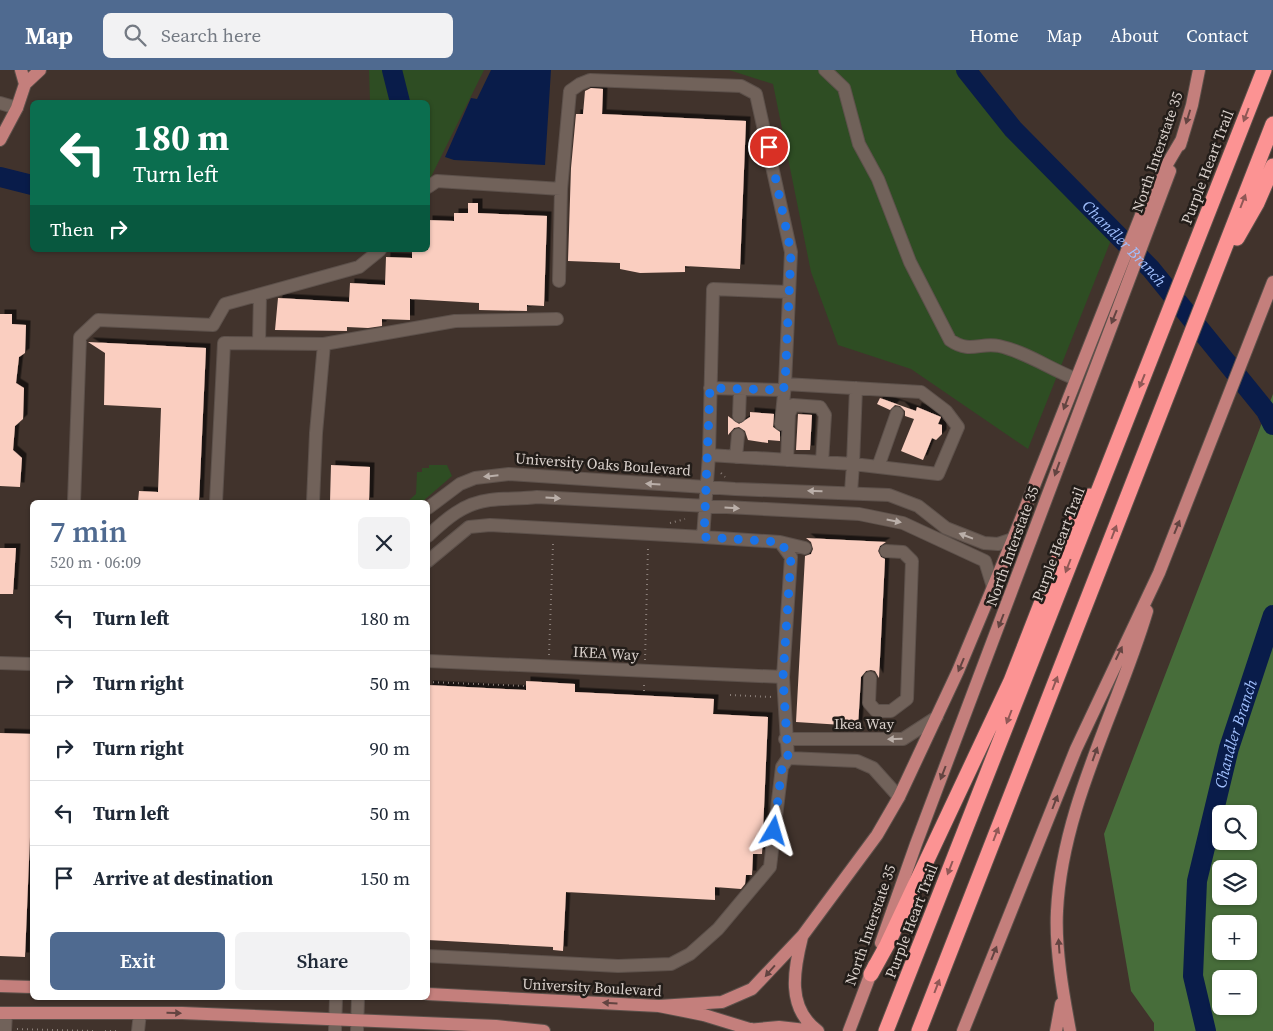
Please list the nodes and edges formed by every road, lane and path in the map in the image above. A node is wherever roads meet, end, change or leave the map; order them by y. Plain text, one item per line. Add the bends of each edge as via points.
1 (21, 70) edge
2 (40, 70) edge
3 (825, 70) edge
4 (1199, 70) edge
5 (1264, 70) edge
6 (25, 84) junction
7 (0, 103) edge
8 (17, 108) junction
9 (1273, 124) edge
10 (1182, 139) junction
11 (0, 140) edge
12 (1273, 166) edge
13 (430, 186) edge
14 (561, 189) junction
15 (378, 252) edge
16 (1218, 268) junction
17 (559, 281) dead end
18 (1273, 282) edge
19 (789, 292) junction
20 (260, 295) junction
21 (557, 319) dead end
22 (213, 325) junction
23 (224, 343) junction
24 (259, 343) junction
25 (324, 344) junction
26 (1076, 379) junction
27 (784, 387) junction
28 (710, 388) junction
29 (856, 388) junction
30 (740, 390) junction
31 (902, 391) junction
32 (739, 416) dead end
33 (738, 435) dead end
34 (708, 456) junction
35 (736, 457) junction
36 (783, 460) junction
37 (822, 462) junction
38 (853, 464) junction
39 (878, 467) junction
40 (1105, 472) junction
41 (706, 488) junction
42 (851, 492) junction
43 (74, 500) edge
44 (216, 500) edge
45 (313, 500) edge
46 (430, 506) edge
47 (704, 506) junction
48 (684, 515) dead end
49 (688, 520) dead end
50 (430, 534) edge
51 (704, 537) junction
52 (1013, 539) junction
53 (780, 542) junction
54 (553, 544) dead end
55 (648, 548) dead end
56 (805, 548) dead end
57 (886, 551) dead end
58 (430, 559) edge
59 (1159, 573) junction
60 (993, 587) junction
61 (548, 659) dead end
62 (430, 661) edge
63 (0, 663) edge
64 (30, 664) edge
65 (645, 664) dead end
66 (783, 677) junction
67 (870, 678) dead end
68 (644, 679) dead end
69 (430, 682) edge
70 (526, 686) dead end
71 (644, 691) dead end
72 (730, 695) dead end
73 (784, 697) junction
74 (937, 717) junction
75 (785, 739) junction
76 (788, 758) junction
77 (900, 797) junction
78 (803, 935) junction
79 (430, 956) edge
80 (871, 974) junction
81 (0, 986) edge
82 (30, 987) edge
83 (430, 994) edge
84 (1063, 995) junction
85 (336, 1000) edge
86 (358, 1000) edge
87 (659, 1006) junction
88 (3, 1013) edge
89 (140, 1013) junction
90 (336, 1025) edge
91 (357, 1026) edge
92 (5, 1030) edge
93 (750, 1030) edge
94 (93, 1031) edge
95 (105, 1031) edge
96 (116, 1031) edge
97 (138, 1031) edge
98 (544, 1031) edge
99 (814, 1031) edge
100 (818, 1031) edge
101 (849, 1031) edge
102 (886, 1031) edge
103 (919, 1031) edge
104 (963, 1031) edge
105 (1056, 1031) edge
106 (1070, 1031) edge

1 - 6 main road
2 - 6 main road
3 - 26 street via 844,88 859,144 878,178 910,262 950,340 969,348 998,345
4 -> 10 main road, North Interstate 35
5 -> 40 highway, Purple Heart Trail
6 - 8 main road
7 - 8 street
8 - 11 main road
16 -> 9 highway
10 - 26 main road via 1149,195
10 -> 80 main road, North Interstate 35 via 916,844
12 - 16 highway via 1257,203
13 - 14 street via 437,181
14 - 17 street
14 - 19 street via 570,91 580,84 590,80 741,86 756,94 761,109 791,252
15 - 20 street via 359,267
103 -> 16 highway
59 -> 18 main road
19 - 27 street
19 - 28 street via 713,289
20 - 22 street via 225,304
20 - 24 street
21 - 25 street via 456,321
22 - 23 street
22 - 43 street via 98,320 80,337
23 - 24 street
23 - 44 street
24 - 25 street
25 - 45 street
26 -> 52 main road
27 - 29 street
27 - 30 street
27 - 36 street
28 - 30 street
28 - 34 street
29 - 31 street
29 - 38 street
30 - 32 street
31 - 39 street
31 - 39 street via 921,392 946,411 958,427 938,474
33 - 35 street
34 - 35 street
34 - 41 street
35 - 36 street
36 - 37 street
36 - 37 street via 793,405 820,407 825,415
37 - 38 street
38 - 39 street
38 - 42 street
40 - 80 highway via 1075,517 1011,681
40 -> 102 highway, Purple Heart Trail
42 -> 41 street, University Oaks Boulevard
41 -> 46 street, University Oaks Boulevard via 508,474 475,478 460,484
41 - 47 street
52 -> 42 street, University Oaks Boulevard via 998,544 984,542 946,528 918,506 889,495
50 -> 47 street via 454,513 468,505 489,500 537,498
47 - 51 street
47 -> 60 street via 859,514 903,523 985,561
48 - 49 path
51 - 53 street
51 - 58 street via 469,527
52 - 60 main road
53 - 56 street
53 - 66 street via 791,557
54 - 61 path
55 - 65 path
57 - 67 street via 903,552 912,561 907,699 891,712 876,711 869,703
84 -> 59 main road via 1057,911 1066,847 1090,767
104 -> 59 main road via 1076,749
60 -> 74 main road
62 - 66 street, IKEA Way
63 - 64 street
66 - 73 street
68 - 71 path
69 - 70 path
72 - 73 path
73 - 75 street
74 -> 75 street, Ikea Way via 903,739
74 - 77 main road
75 - 76 street
76 - 77 street via 857,761 873,768
76 - 79 street via 782,767 770,867 718,929 690,954 671,964 618,966
77 - 78 main road via 859,863
78 -> 87 main road via 761,982 745,993 722,1002
78 - 100 main road via 795,965 794,988 806,1020
80 - 101 main road, North Interstate 35
81 - 82 main road
87 -> 83 main road, University Boulevard
84 - 105 main road
84 - 106 main road
85 - 90 street
86 - 91 street
87 - 93 main road, University Boulevard via 698,1013
88 - 89 main road
88 - 92 street
89 -> 90 main road
89 - 97 street
90 - 91 main road
91 - 98 main road via 496,1026
92 - 94 path
93 - 99 main road, University Boulevard via 779,1027
95 - 96 path

